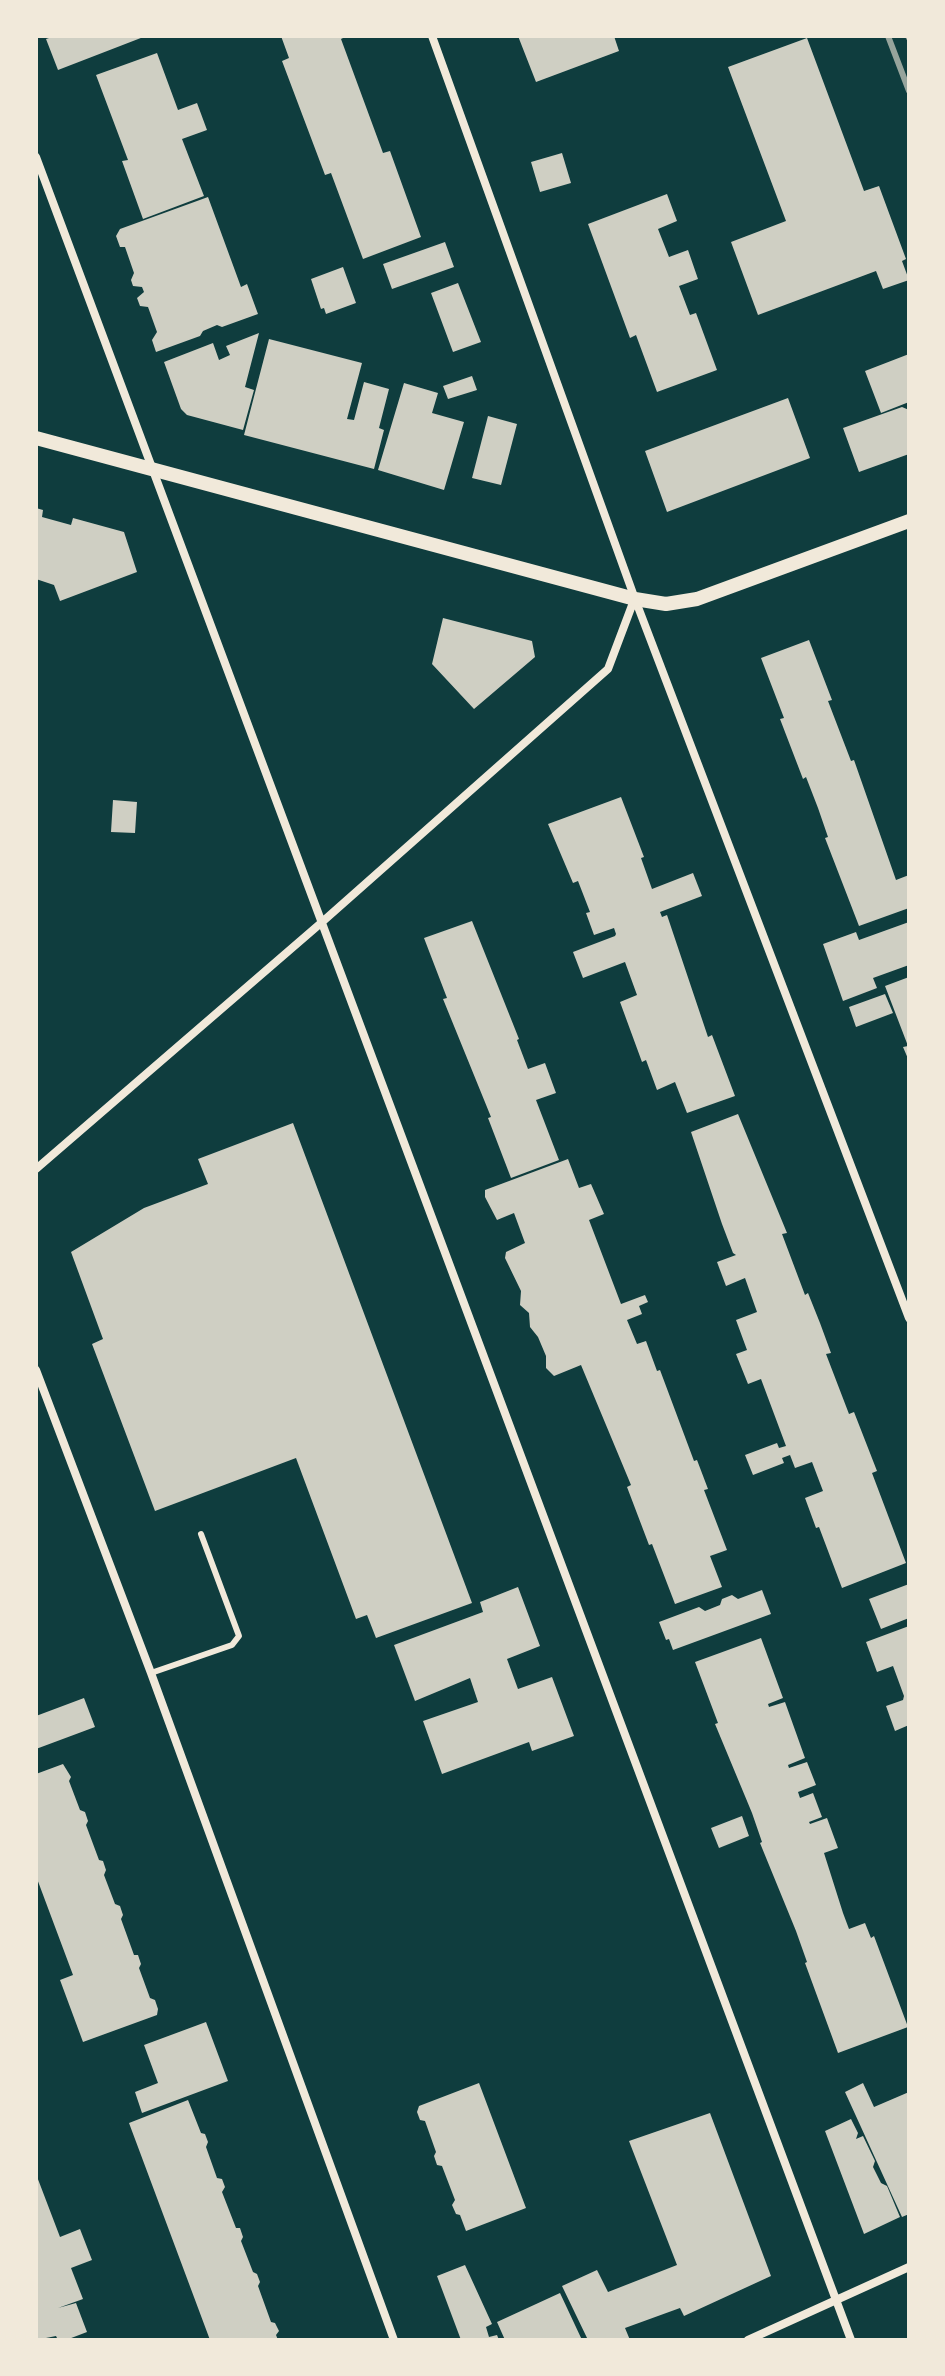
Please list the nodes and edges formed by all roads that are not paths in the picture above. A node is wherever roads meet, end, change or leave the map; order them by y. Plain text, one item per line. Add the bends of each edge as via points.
1 (432, 36) edge
2 (36, 157) edge
3 (36, 438) edge
4 (153, 470) junction
5 (909, 521) edge
6 (635, 599) junction
7 (321, 923) junction
8 (36, 1169) edge
9 (909, 1318) edge
10 (36, 1370) edge
11 (201, 1534) dead end
12 (151, 1673) junction
13 (909, 2267) edge
14 (836, 2300) junction
15 (394, 2340) edge
16 (748, 2340) edge
17 (851, 2340) edge

1 - 6 street
2 - 4 street
3 - 4 street
4 - 6 street
4 - 7 street
5 - 6 street via 697,599 666,604
6 - 7 street via 608,669
6 - 9 street
7 - 8 street
7 - 14 street
10 - 12 street
11 - 12 lane via 239,1636 232,1645
12 - 15 street
13 - 14 street
14 - 16 street
14 - 17 street

